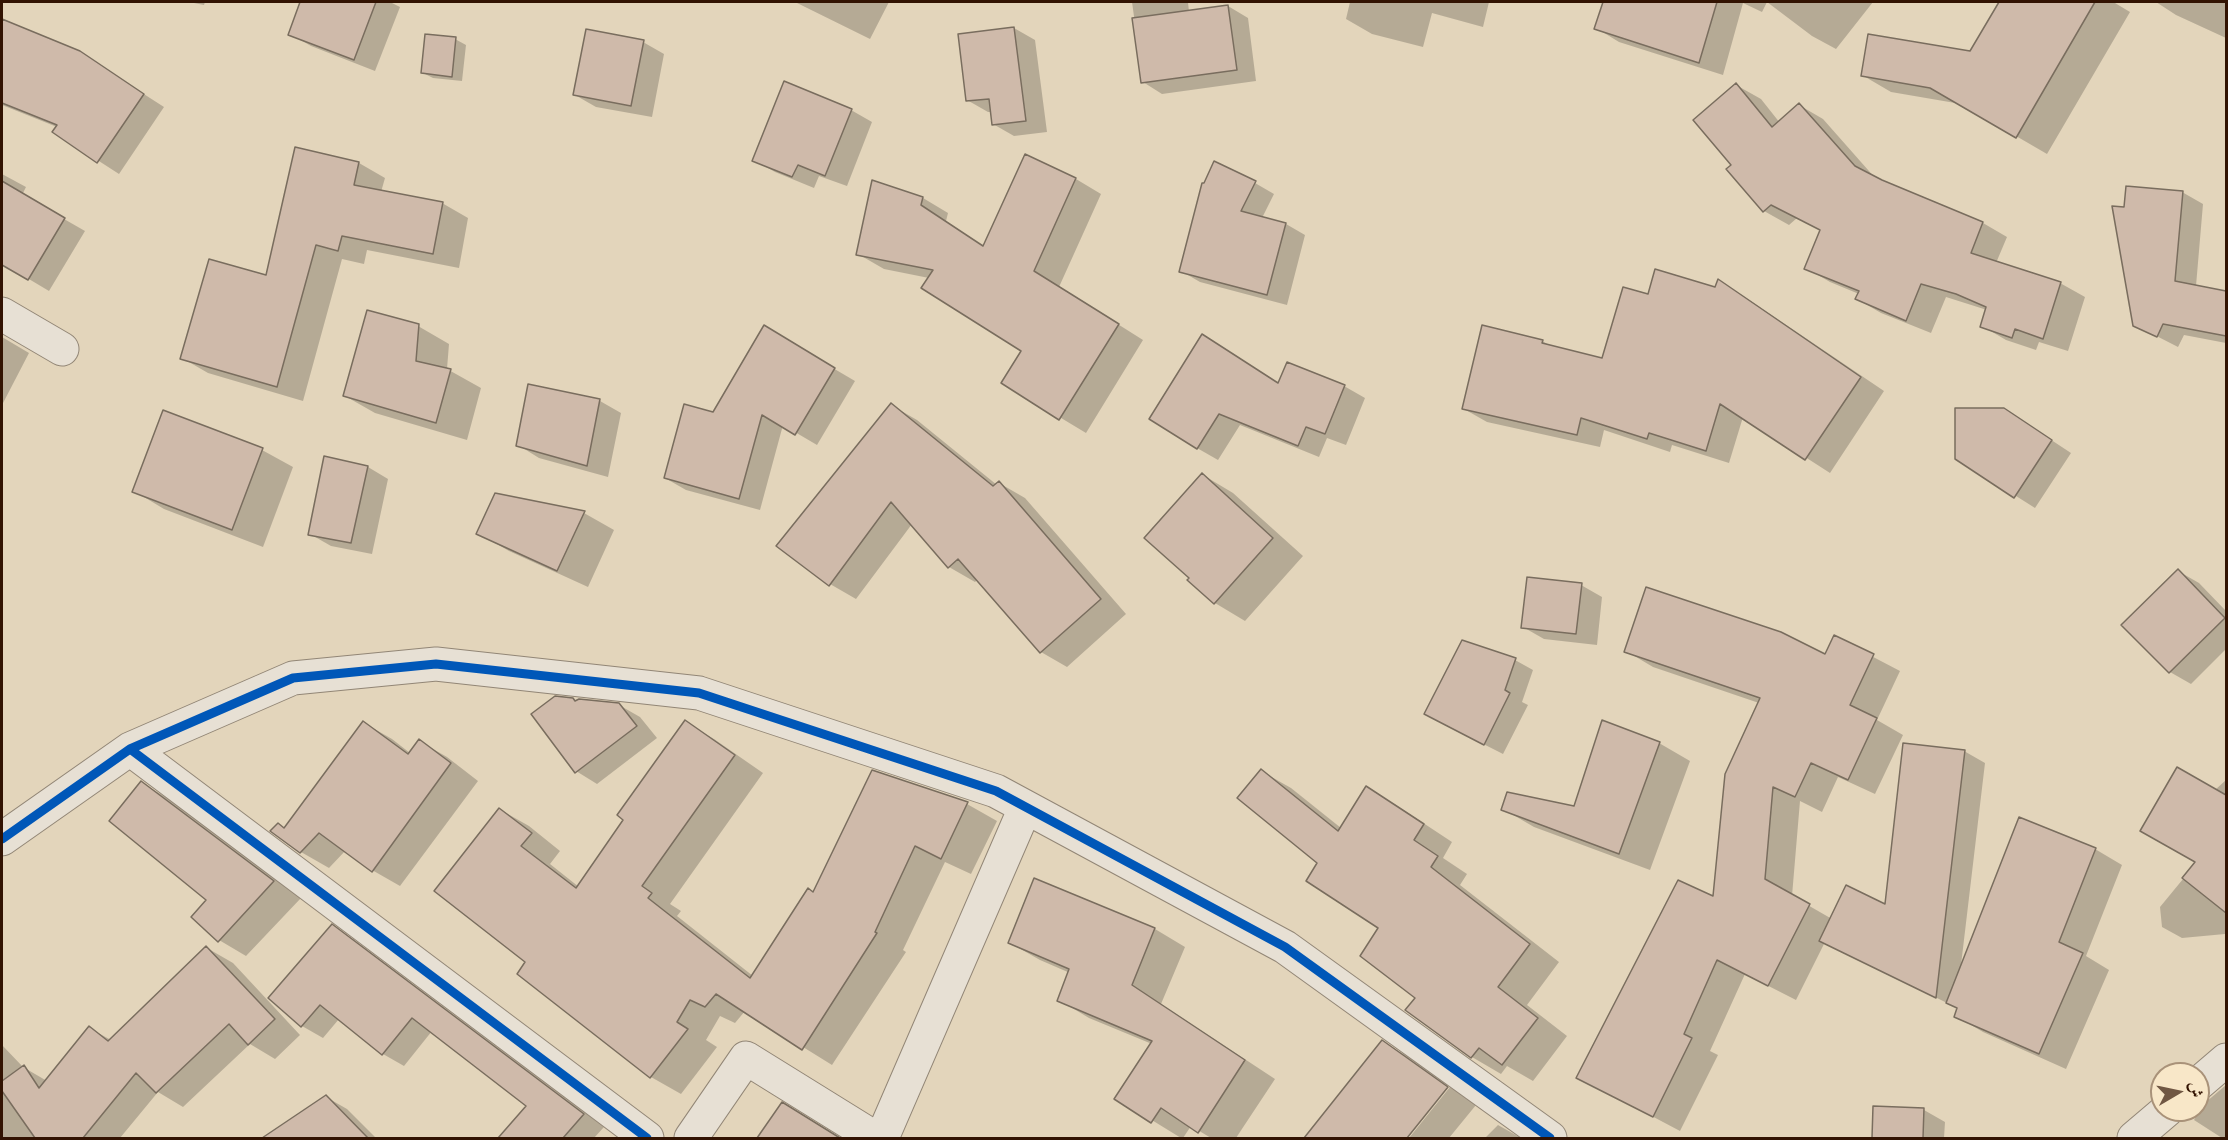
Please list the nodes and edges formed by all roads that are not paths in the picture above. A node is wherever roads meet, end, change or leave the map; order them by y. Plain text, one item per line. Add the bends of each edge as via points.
1 (2, 314) edge
2 (62, 349) dead end
3 (130, 749) junction
4 (1026, 808) junction
5 (2, 839) edge
6 (2226, 1060) edge
7 (2210, 1074) edge
8 (2153, 1122) edge
9 (647, 1138) edge
10 (691, 1138) edge
11 (875, 1138) edge
12 (882, 1138) edge
13 (1550, 1138) edge
14 (2134, 1138) edge

1 - 2 street
3 - 4 street via 293,678 436,664 699,693 996,791
3 - 5 street
3 - 9 street
4 - 12 street
4 - 13 street via 1285,947
6 - 7 street
8 - 14 street
10 - 11 street via 746,1059

